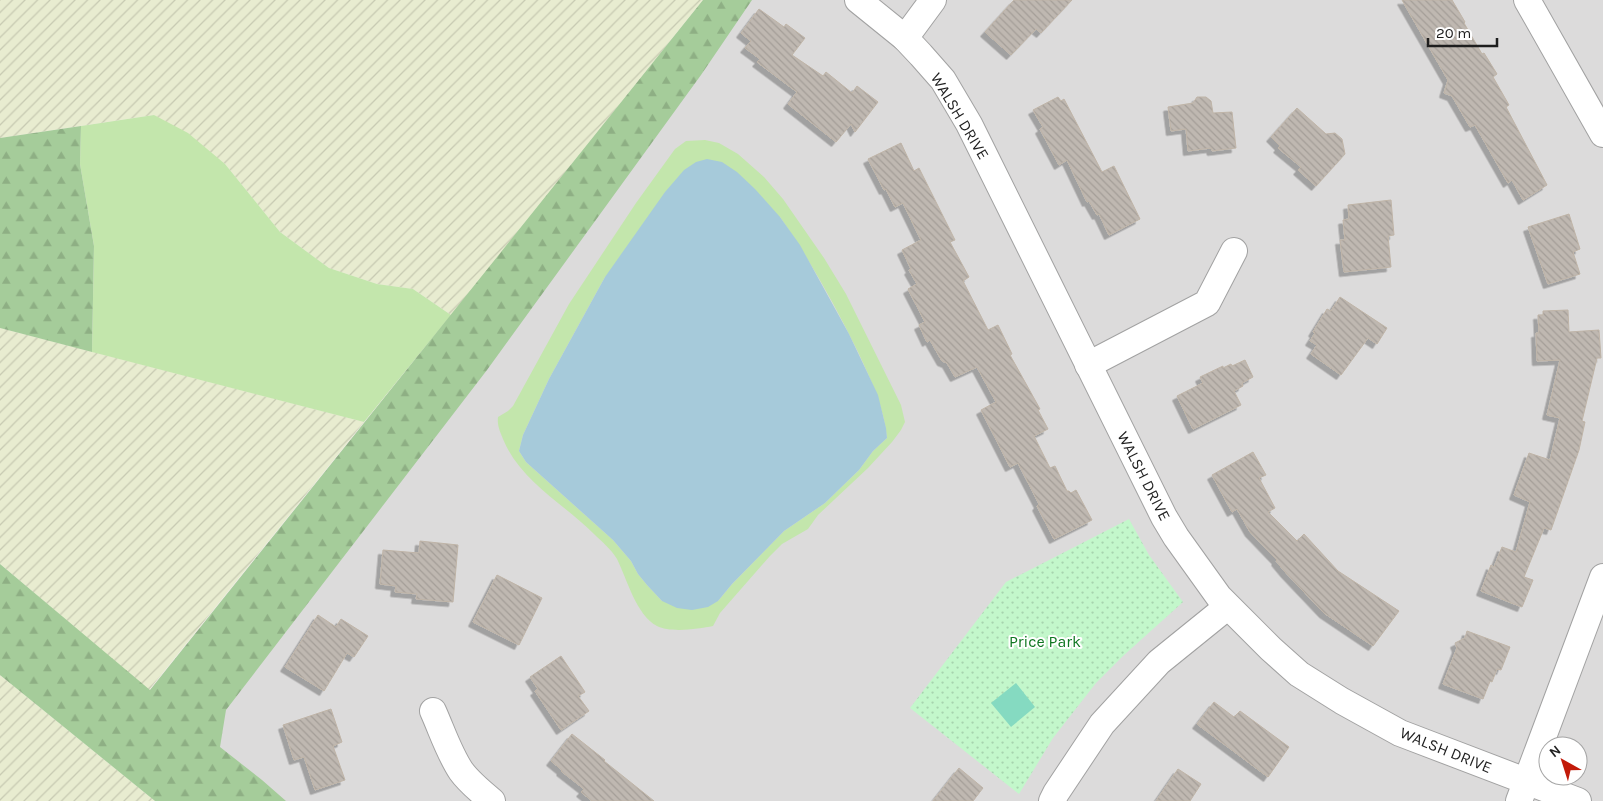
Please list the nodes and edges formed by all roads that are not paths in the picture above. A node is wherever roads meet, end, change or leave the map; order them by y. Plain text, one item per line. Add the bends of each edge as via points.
1 (858, 0) edge
2 (933, 0) edge
3 (1527, 0) edge
4 (905, 38) junction
5 (1603, 134) edge
6 (1234, 251) dead end
7 (1088, 365) junction
8 (1603, 577) edge
9 (1228, 607) junction
10 (433, 711) dead end
11 (1522, 791) edge
12 (492, 801) edge
13 (1052, 801) edge
14 (1578, 801) edge

1 - 4 street, WALSH DRIVE
2 - 4 street
3 - 5 street
4 - 7 street, WALSH DRIVE via 943,80 969,124
6 - 7 street via 1207,303
7 - 9 street, WALSH DRIVE via 1176,537 1209,586
8 - 11 street
9 - 11 street, WALSH DRIVE via 1299,674 1342,701 1400,733
9 - 13 street via 1159,662 1102,724
10 - 12 street via 461,771
11 - 14 street, WALSH DRIVE

